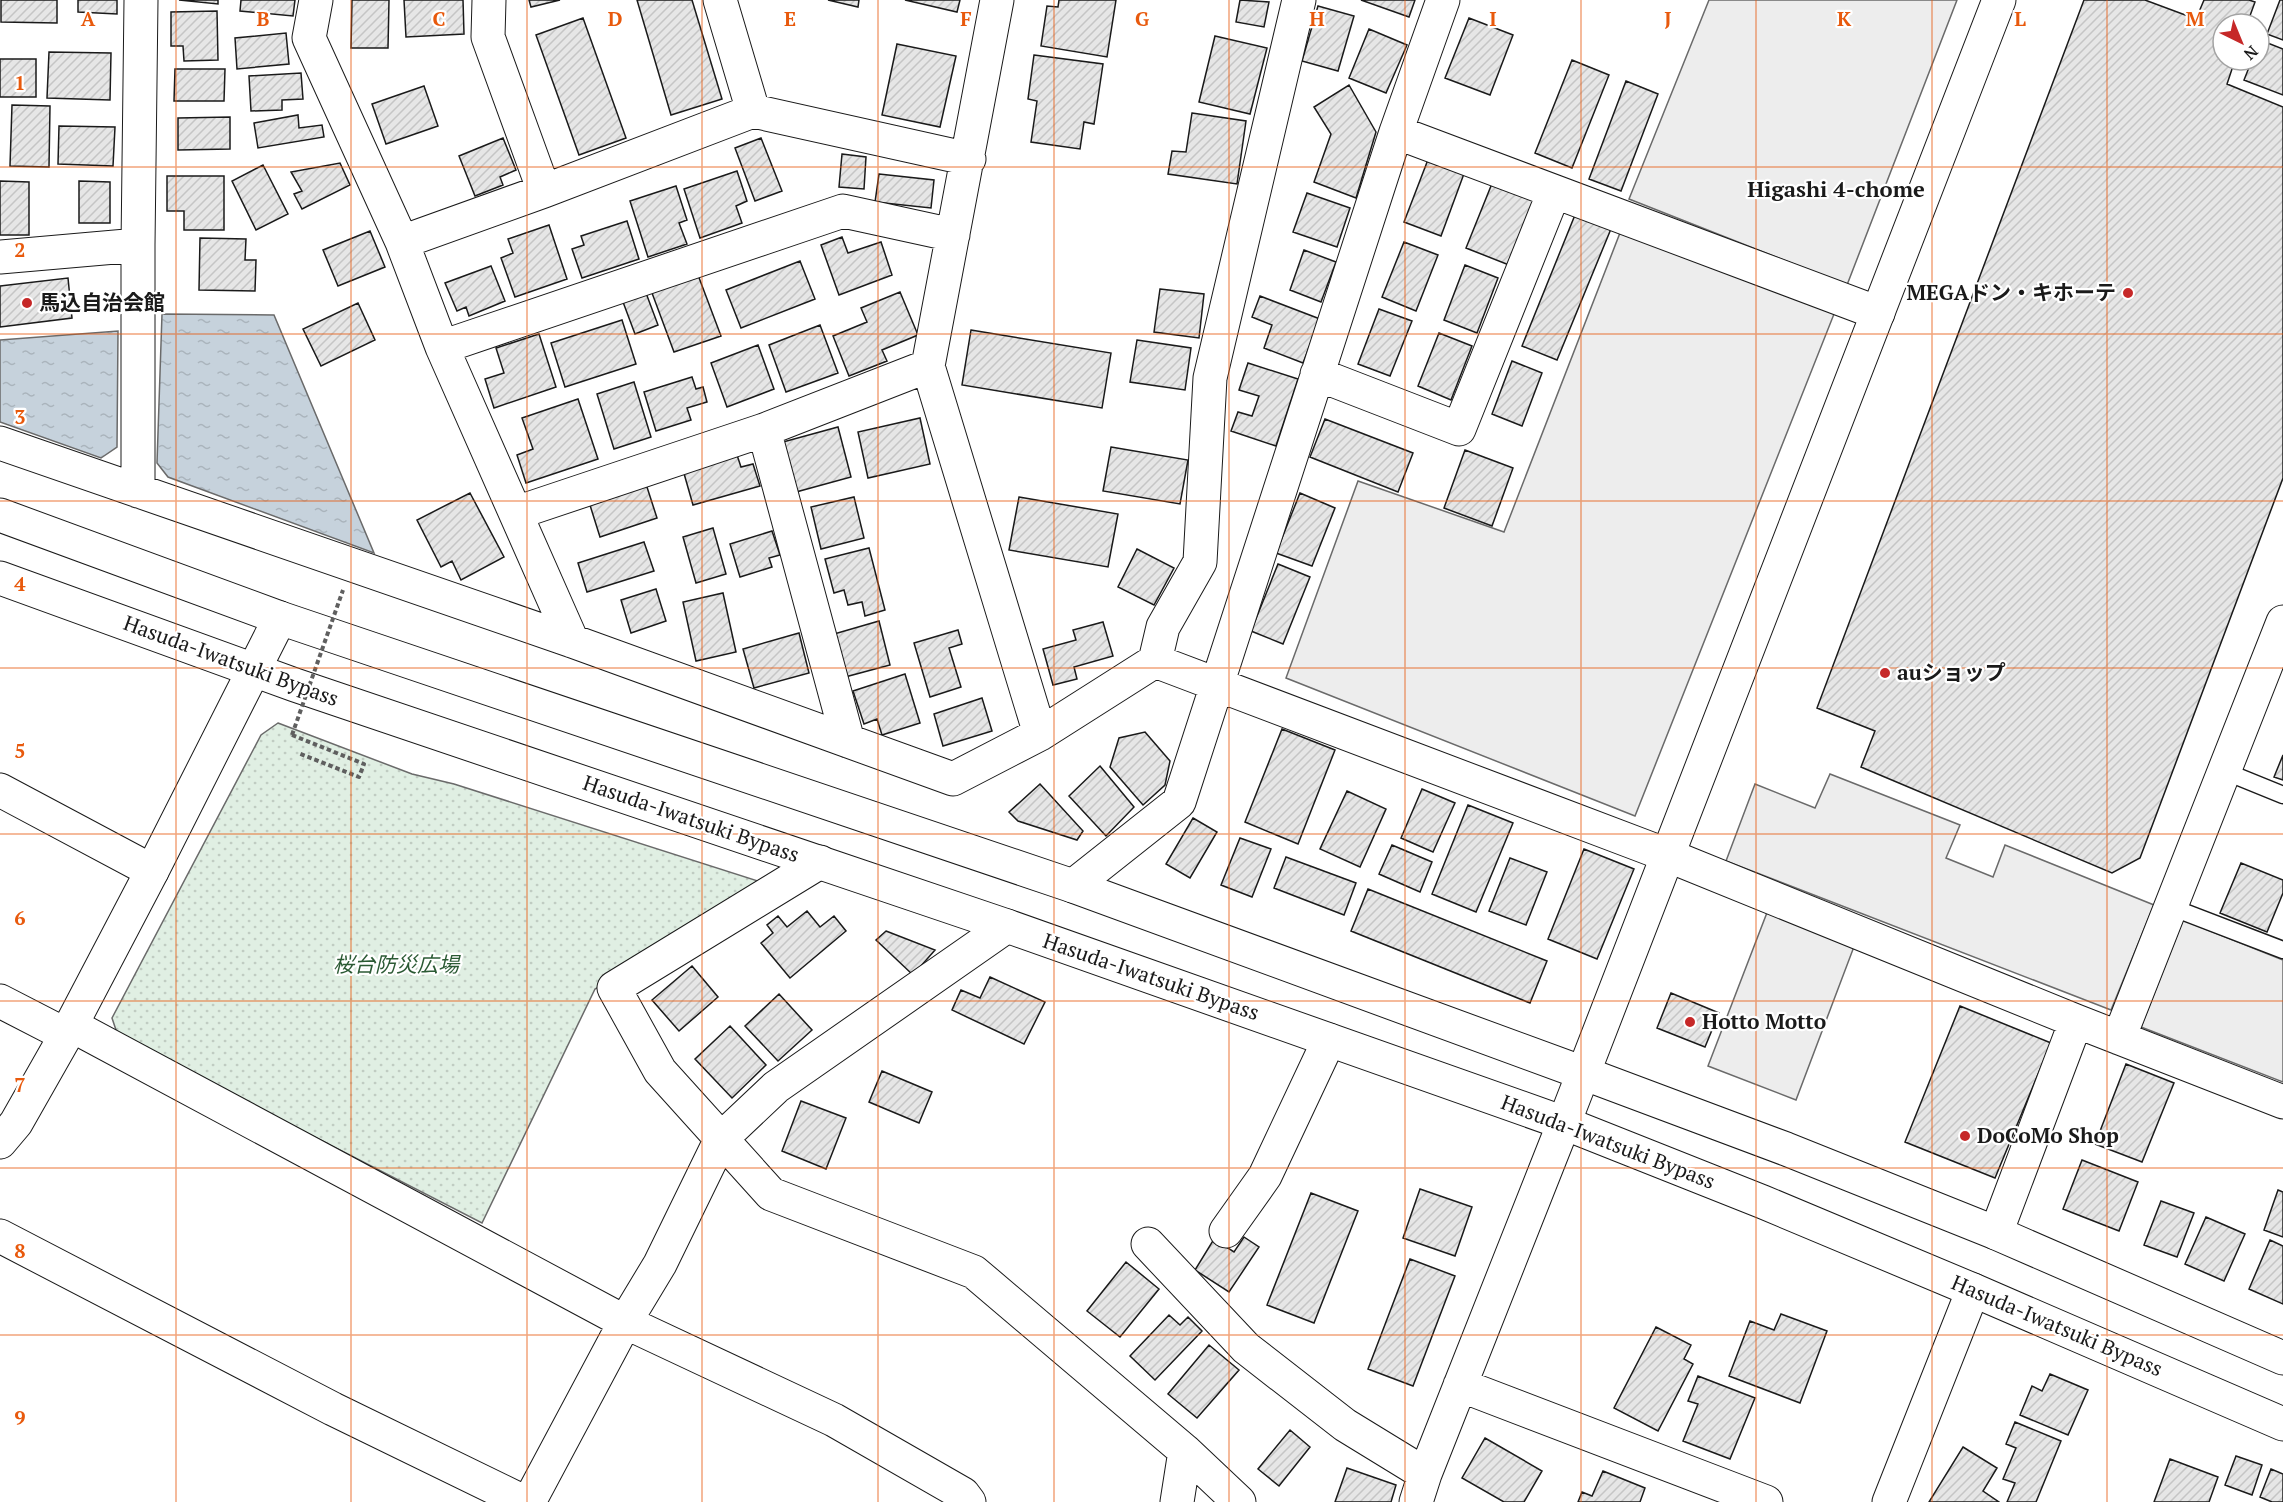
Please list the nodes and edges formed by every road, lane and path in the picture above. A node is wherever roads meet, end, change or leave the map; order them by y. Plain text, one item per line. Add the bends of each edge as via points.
1 (141, 0) edge
2 (316, 0) edge
3 (489, 0) edge
4 (720, 0) edge
5 (997, 0) edge
6 (1299, 0) edge
7 (1443, 0) edge
8 (1999, 0) edge
9 (753, 111) junction
10 (1396, 132) junction
11 (969, 159) junction
12 (544, 191) junction
13 (1554, 192) junction
14 (953, 235) junction
15 (402, 242) junction
16 (138, 245) junction
17 (0, 257) edge
18 (1878, 313) junction
19 (442, 347) junction
20 (928, 366) junction
21 (1317, 374) junction
22 (764, 429) junction
23 (0, 443) edge
24 (138, 491) junction
25 (516, 513) junction
26 (0, 515) edge
27 (0, 578) edge
28 (343, 591) dead end
29 (280, 618) junction
30 (2283, 622) edge
31 (572, 641) junction
32 (1155, 661) junction
33 (254, 670) junction
34 (1216, 685) junction
35 (1040, 734) junction
36 (848, 741) junction
37 (298, 753) dead end
38 (2224, 771) junction
39 (0, 790) edge
40 (2283, 795) edge
41 (1667, 855) junction
42 (820, 862) junction
43 (152, 872) junction
44 (1073, 886) junction
45 (2171, 907) junction
46 (1007, 926) junction
47 (2283, 950) edge
48 (0, 1001) edge
49 (2076, 1021) junction
50 (68, 1030) junction
51 (2119, 1038) junction
52 (1329, 1040) junction
53 (1583, 1073) junction
54 (2283, 1102) edge
55 (1564, 1123) junction
56 (5, 1126) edge
57 (721, 1139) junction
58 (1226, 1231) dead end
59 (1996, 1233) junction
60 (0, 1236) edge
61 (1148, 1244) dead end
62 (1973, 1290) junction
63 (625, 1322) junction
64 (2283, 1358) edge
65 (1460, 1385) junction
66 (2283, 1424) edge
67 (1185, 1451) junction
68 (1420, 1488) edge
69 (526, 1502) edge
70 (969, 1502) edge
71 (1177, 1502) edge
72 (1239, 1502) edge
73 (1766, 1502) edge
74 (1889, 1502) edge

1 - 16 main road
2 - 15 main road via 309,38
3 - 12 main road via 488,37
4 - 9 main road
5 - 11 main road
6 - 32 main road via 1210,378 1200,562 1163,627
7 - 10 main road
8 - 18 main road
9 - 11 main road
9 - 12 main road
10 - 13 main road
10 - 21 main road
11 - 14 main road
12 - 15 main road
13 - 18 main road
13 - 21 main road via 1459,429
14 - 19 main road via 843,211
14 - 20 main road
15 - 19 main road
16 - 17 main road
16 - 24 main road
18 - 41 main road
19 - 25 main road
20 - 22 main road
20 - 35 main road
21 - 34 main road
22 - 25 main road
22 - 36 main road
23 - 24 main road
24 - 31 main road
25 - 31 main road
26 - 29 main road
27 - 33 main road, Hasuda-Iwatsuki Bypass
28 - 37 path, bridge via 292,735 364,764 359,777
29 - 33 main road
29 - 44 main road
30 - 38 main road
31 - 36 main road
32 - 34 main road
32 - 35 main road
33 - 42 main road, Hasuda-Iwatsuki Bypass
33 - 43 main road
34 - 41 main road
34 - 44 main road via 1179,802
35 - 36 main road via 954,779
38 - 40 lane
38 - 45 main road
39 - 43 main road
41 - 49 main road
41 - 53 main road
42 - 46 main road, Hasuda-Iwatsuki Bypass
42 - 57 main road via 614,988 660,1071
43 - 50 main road
44 - 53 main road
45 - 47 lane
45 - 51 main road
46 - 52 main road, Hasuda-Iwatsuki Bypass
46 - 57 main road via 776,1087
48 - 50 main road
49 - 51 main road
49 - 59 main road
50 - 56 main road
50 - 63 main road
51 - 54 main road
52 - 55 main road, Hasuda-Iwatsuki Bypass
52 - 58 main road via 1265,1176
53 - 55 main road
53 - 59 main road
55 - 62 main road, Hasuda-Iwatsuki Bypass
55 - 65 main road
57 - 63 main road via 660,1264
57 - 67 main road via 771,1194 974,1272
59 - 64 main road
60 - 69 main road via 323,1403
61 - 68 main road via 1246,1348
62 - 66 main road, Hasuda-Iwatsuki Bypass
62 - 74 main road
63 - 69 main road
63 - 70 main road via 834,1420 963,1494
65 - 68 main road
65 - 73 main road
67 - 71 main road
67 - 72 main road

